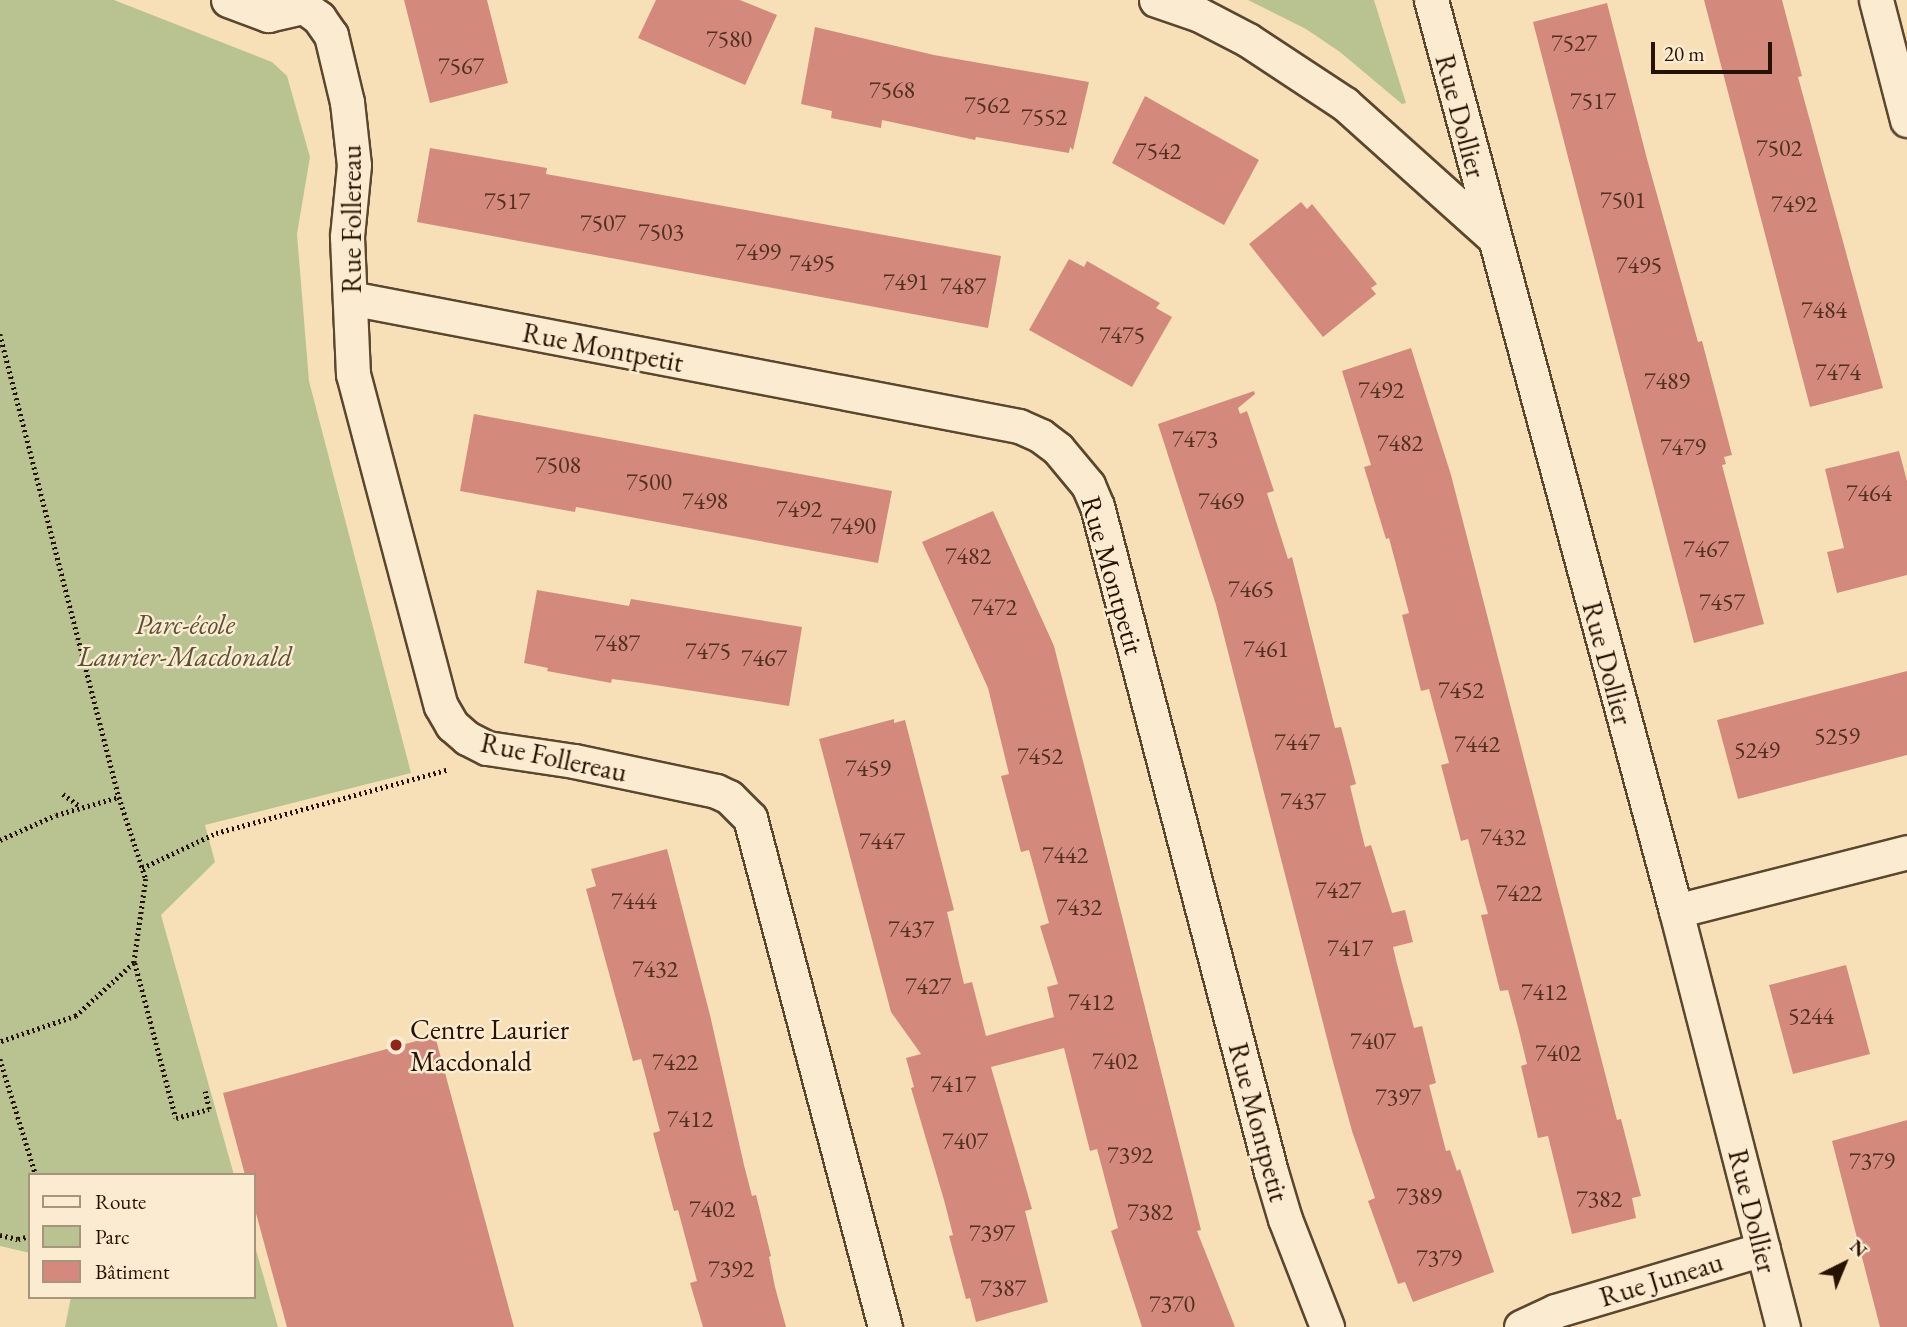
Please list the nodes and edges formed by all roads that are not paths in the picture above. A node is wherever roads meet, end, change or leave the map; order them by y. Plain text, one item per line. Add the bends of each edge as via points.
1 (228, 0) edge
2 (1156, 0) edge
3 (1431, 0) edge
4 (1876, 0) edge
5 (305, 3) edge
6 (1907, 120) edge
7 (1492, 236) junction
8 (350, 298) junction
9 (1907, 852) edge
10 (1676, 911) junction
11 (1762, 1249) junction
12 (885, 1327) edge
13 (1327, 1327) edge
14 (1521, 1327) edge
15 (1783, 1327) edge

1 - 5 street via 268,15
2 - 7 street via 1200,15 1248,40 1335,97
3 - 7 street, Rue Dollier
4 - 6 street
5 - 8 street, Rue Follereau via 331,35 352,133 354,165 346,237
7 - 10 street, Rue Dollier
8 - 12 street, Rue Follereau via 353,374 441,706 452,725 487,748 716,791 750,818
8 - 13 street, Rue Montpetit via 1019,426 1058,449 1088,485 1097,506 1271,1172
9 - 10 street
10 - 11 street, Rue Dollier
11 - 14 street, Rue Juneau via 1555,1311
11 - 15 street, Rue Dollier

